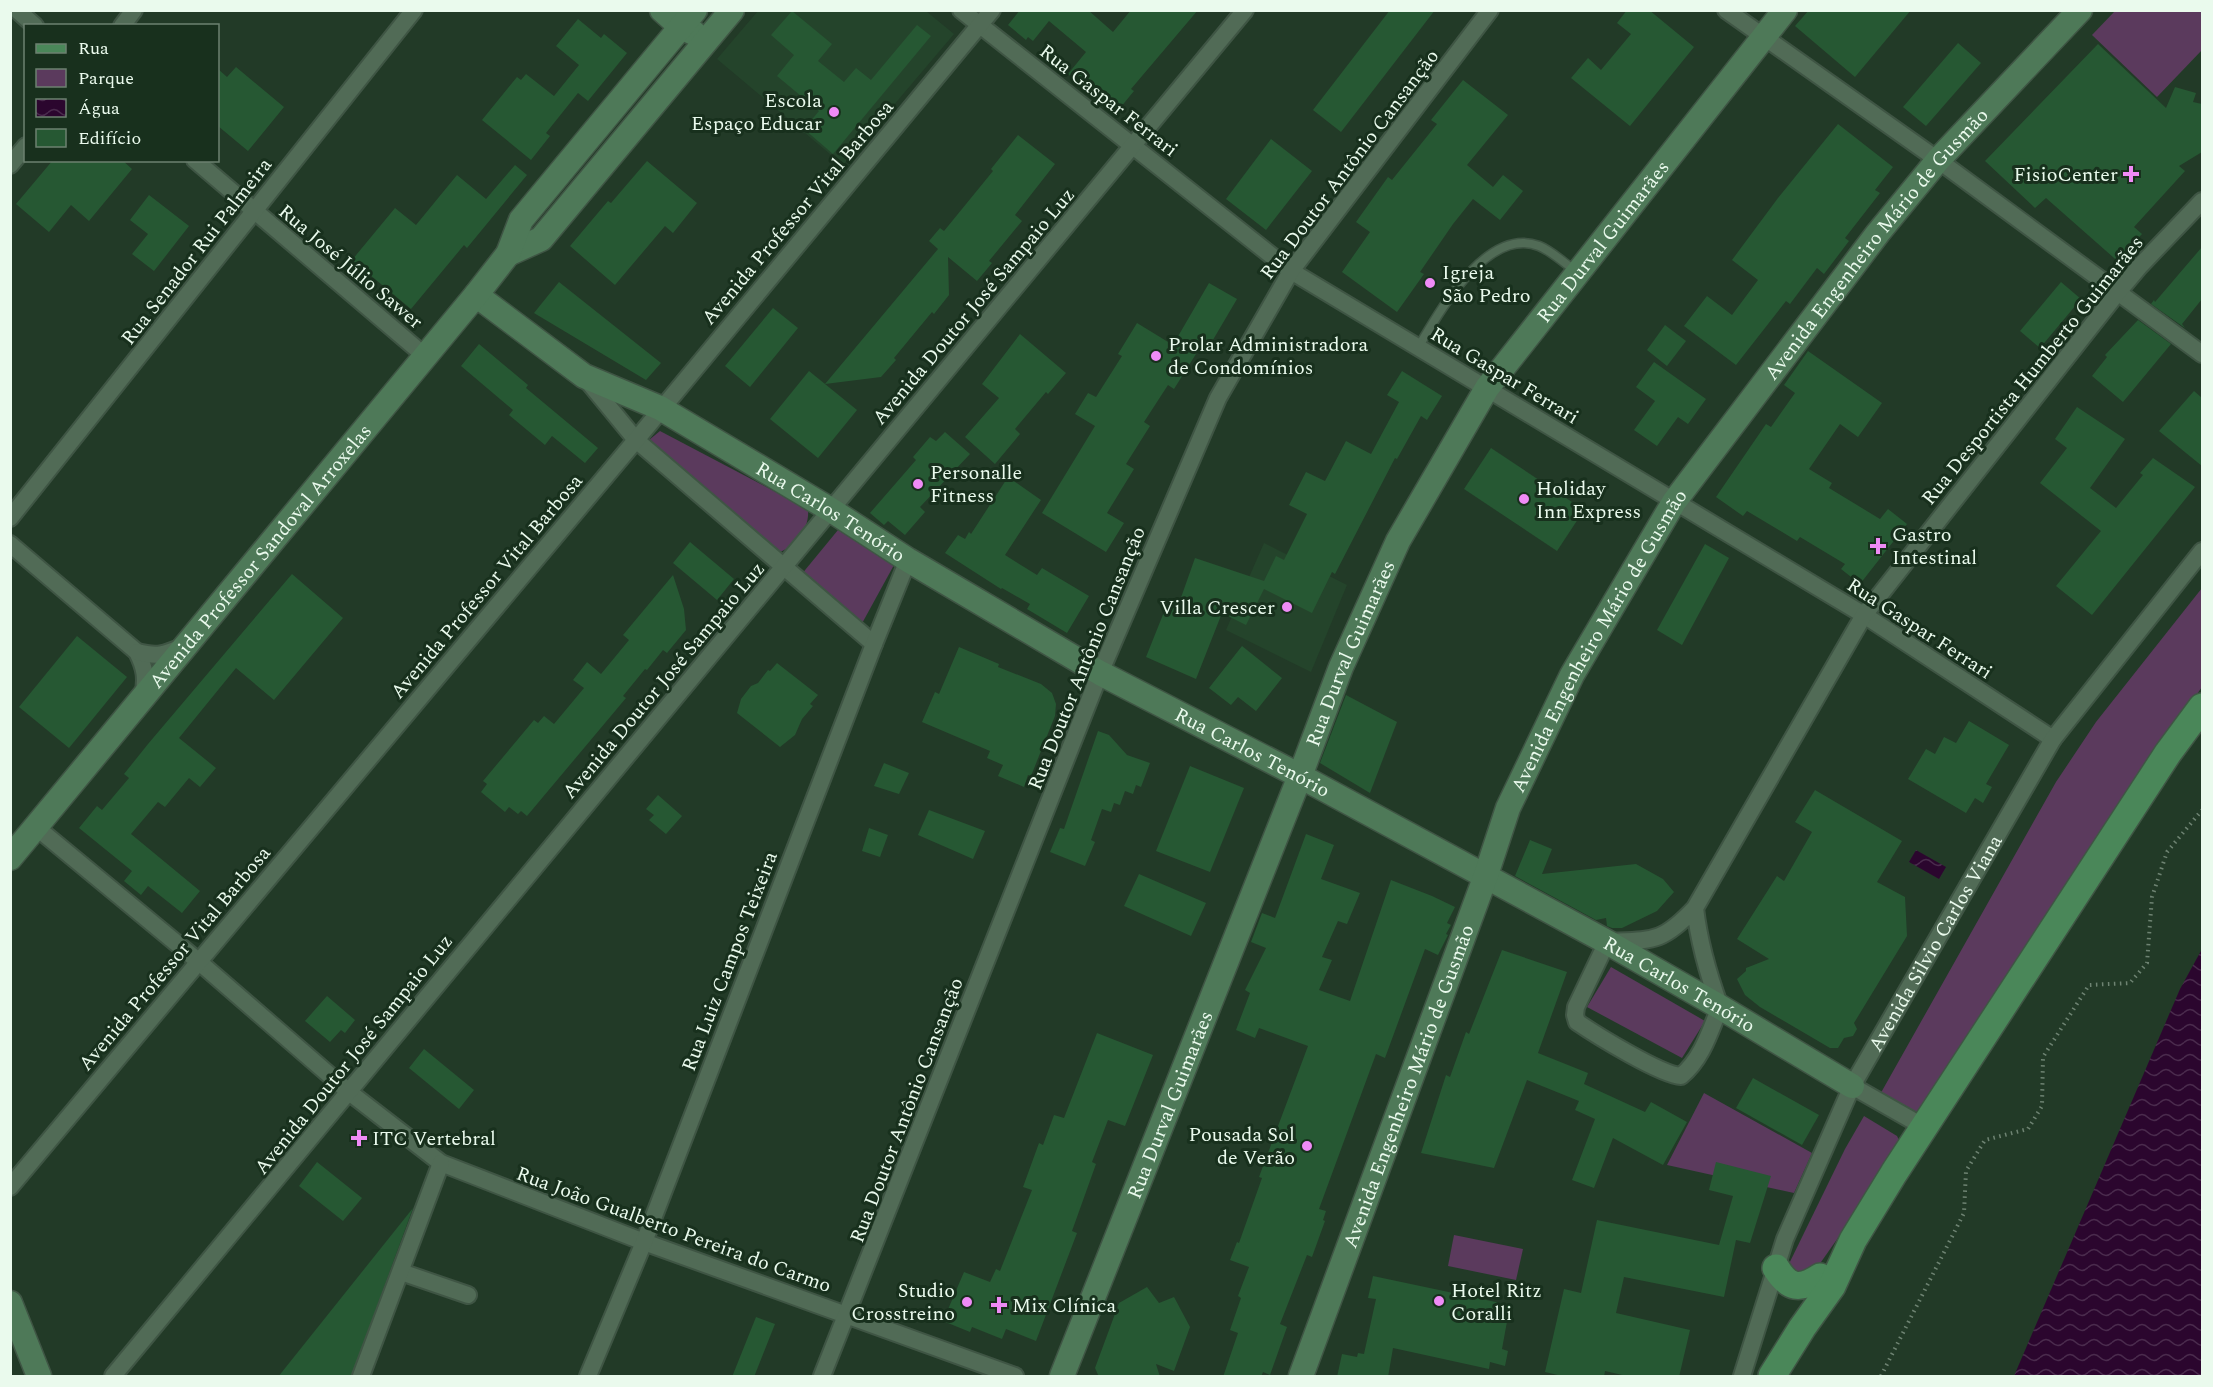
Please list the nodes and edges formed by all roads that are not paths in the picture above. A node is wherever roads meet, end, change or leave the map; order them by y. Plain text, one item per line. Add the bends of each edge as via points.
1 (17, 10) edge
2 (134, 10) edge
3 (414, 10) edge
4 (662, 10) edge
5 (732, 10) edge
6 (961, 10) edge
7 (992, 10) edge
8 (1245, 10) edge
9 (1490, 10) edge
10 (1726, 10) edge
11 (1785, 10) edge
12 (2079, 10) edge
13 (688, 19) edge
14 (33, 24) edge
15 (124, 24) edge
16 (980, 26) junction
17 (711, 36) junction
18 (1764, 36) junction
19 (1134, 145) junction
20 (24, 148) edge
21 (1938, 160) junction
22 (197, 162) edge
23 (10, 165) edge
24 (2202, 201) edge
25 (254, 211) junction
26 (508, 254) junction
27 (1291, 271) junction
28 (1578, 273) junction
29 (2118, 292) junction
30 (476, 295) junction
31 (1419, 346) junction
32 (2202, 354) edge
33 (426, 356) junction
34 (584, 376) junction
35 (1487, 388) junction
36 (660, 408) junction
37 (636, 440) junction
38 (1674, 502) junction
39 (831, 510) junction
40 (10, 518) edge
41 (10, 544) edge
42 (2202, 551) edge
43 (908, 560) junction
44 (784, 567) junction
45 (1864, 615) junction
46 (874, 644) junction
47 (186, 645) junction
48 (137, 652) junction
49 (1100, 673) junction
50 (143, 697) junction
51 (2202, 707) edge
52 (2053, 739) junction
53 (1300, 776) junction
54 (36, 827) junction
55 (10, 858) edge
56 (1485, 878) junction
57 (1695, 908) junction
58 (1607, 942) junction
59 (198, 961) junction
60 (1720, 1007) junction
61 (1852, 1086) junction
62 (349, 1092) junction
63 (1924, 1127) junction
64 (441, 1163) junction
65 (10, 1187) edge
66 (1852, 1240) junction
67 (644, 1242) junction
68 (1776, 1268) junction
69 (401, 1272) junction
70 (1820, 1277) junction
71 (468, 1295) dead end
72 (10, 1303) edge
73 (848, 1316) junction
74 (39, 1377) edge
75 (113, 1377) edge
76 (361, 1377) edge
77 (588, 1377) edge
78 (822, 1377) edge
79 (1015, 1377) edge
80 (1062, 1377) edge
81 (1301, 1377) edge
82 (1742, 1377) edge
83 (1752, 1377) edge
84 (1772, 1377) edge

1 - 14 street
2 - 15 street
3 - 25 street, Rua Senador Rui Palmeira
4 - 13 street
5 - 17 street, Avenida Professor Sandoval Arroxelas
6 - 16 street, Rua Gaspar Ferrari
7 - 16 street, Avenida Professor Vital Barbosa
8 - 19 street, Avenida Doutor José Sampaio Luz
9 - 27 street, Rua Doutor Antônio Cansanção
10 - 18 street
11 - 18 street, Rua Durval Guimarães
12 - 21 street, Avenida Engenheiro Mário de Gusmão
13 - 17 street via 696,33
13 - 26 street, Avenida Professor Sandoval Arroxelas via 521,220
16 - 19 street, Rua Gaspar Ferrari
16 - 36 street, Avenida Professor Vital Barbosa
17 - 26 street, Avenida Professor Sandoval Arroxelas via 541,238
18 - 21 street
18 - 28 street, Rua Durval Guimarães
19 - 27 street, Rua Gaspar Ferrari
19 - 39 street, Avenida Doutor José Sampaio Luz
20 - 23 street
21 - 29 street
21 - 38 street, Avenida Engenheiro Mário de Gusmão
22 - 25 street, Rua José Júlio Sawer
24 - 29 street, Rua Desportista Humberto Guimarães
25 - 33 street, Rua José Júlio Sawer
25 - 40 street, Rua Senador Rui Palmeira
26 - 30 street, Avenida Professor Sandoval Arroxelas
27 - 31 street, Rua Gaspar Ferrari
27 - 49 street, Rua Doutor Antônio Cansanção via 1218,398
28 - 31 lane via 1540,246 1515,243 1490,253 1458,288
28 - 35 street, Rua Durval Guimarães
29 - 32 street
29 - 45 street, Rua Desportista Humberto Guimarães
30 - 33 street, Avenida Professor Sandoval Arroxelas
30 - 34 street, Rua Carlos Tenório
31 - 35 street, Rua Gaspar Ferrari
33 - 47 street, Avenida Professor Sandoval Arroxelas
34 - 36 street, Rua Carlos Tenório
34 - 37 street, Rua Carlos Tenório
35 - 38 street, Rua Gaspar Ferrari
35 - 53 street, Rua Durval Guimarães via 1398,541 1341,667
36 - 37 street, Avenida Professor Vital Barbosa
36 - 39 street, Rua Carlos Tenório
37 - 44 street, Rua Carlos Tenório
37 - 59 street, Avenida Professor Vital Barbosa
38 - 45 street, Rua Gaspar Ferrari
38 - 56 street, Avenida Engenheiro Mário de Gusmão via 1572,675 1508,808
39 - 43 street, Rua Carlos Tenório
39 - 44 street, Avenida Doutor José Sampaio Luz
41 - 48 street
42 - 52 street, Avenida Silvio Carlos Viana
43 - 46 street, Rua Luiz Campos Teixeira
43 - 49 street, Rua Carlos Tenório
44 - 46 street, Rua Carlos Tenório
44 - 62 street, Avenida Doutor José Sampaio Luz
45 - 52 street, Rua Gaspar Ferrari
45 - 57 street, Rua Desportista Humberto Guimarães
46 - 67 street, Rua Luiz Campos Teixeira
47 - 48 street via 164,655
47 - 50 street, Avenida Professor Sandoval Arroxelas
48 - 50 street via 147,679
49 - 53 street, Rua Carlos Tenório
49 - 73 street, Rua Doutor Antônio Cansanção
50 - 54 street, Avenida Professor Sandoval Arroxelas
51 - 63 main road
52 - 61 street, Avenida Silvio Carlos Viana
53 - 56 street, Rua Carlos Tenório
53 - 80 street, Rua Durval Guimarães
54 - 55 street, Avenida Professor Sandoval Arroxelas
54 - 59 street, Rua João Gualberto Pereira do Carmo
56 - 58 street, Rua Carlos Tenório
56 - 81 street, Avenida Engenheiro Mário de Gusmão
57 - 58 street, Rua Desportista Humberto Guimarães via 1678,927 1663,936
57 - 60 street via 1699,940
58 - 60 street, Rua Carlos Tenório
58 - 60 street via 1575,1015 1577,1022 1612,1043 1666,1073 1681,1076 1699,1056
59 - 62 street, Rua João Gualberto Pereira do Carmo
59 - 65 street, Avenida Professor Vital Barbosa
60 - 61 street, Rua Carlos Tenório
61 - 63 street, Rua Carlos Tenório
61 - 68 street, Avenida Silvio Carlos Viana
62 - 64 street, Rua João Gualberto Pereira do Carmo
62 - 75 street, Avenida Doutor José Sampaio Luz
63 - 66 main road
64 - 67 street, Rua João Gualberto Pereira do Carmo
64 - 69 street
66 - 70 main road
66 - 84 main road via 1832,1286
67 - 73 street, Rua João Gualberto Pereira do Carmo
67 - 77 street, Rua Luiz Campos Teixeira
68 - 70 main road via 1783,1279 1800,1287
68 - 82 street, Avenida Silvio Carlos Viana
69 - 71 street
69 - 76 street
70 - 83 main road
72 - 74 street
73 - 78 street, Rua Doutor Antônio Cansanção
73 - 79 street, Rua João Gualberto Pereira do Carmo

